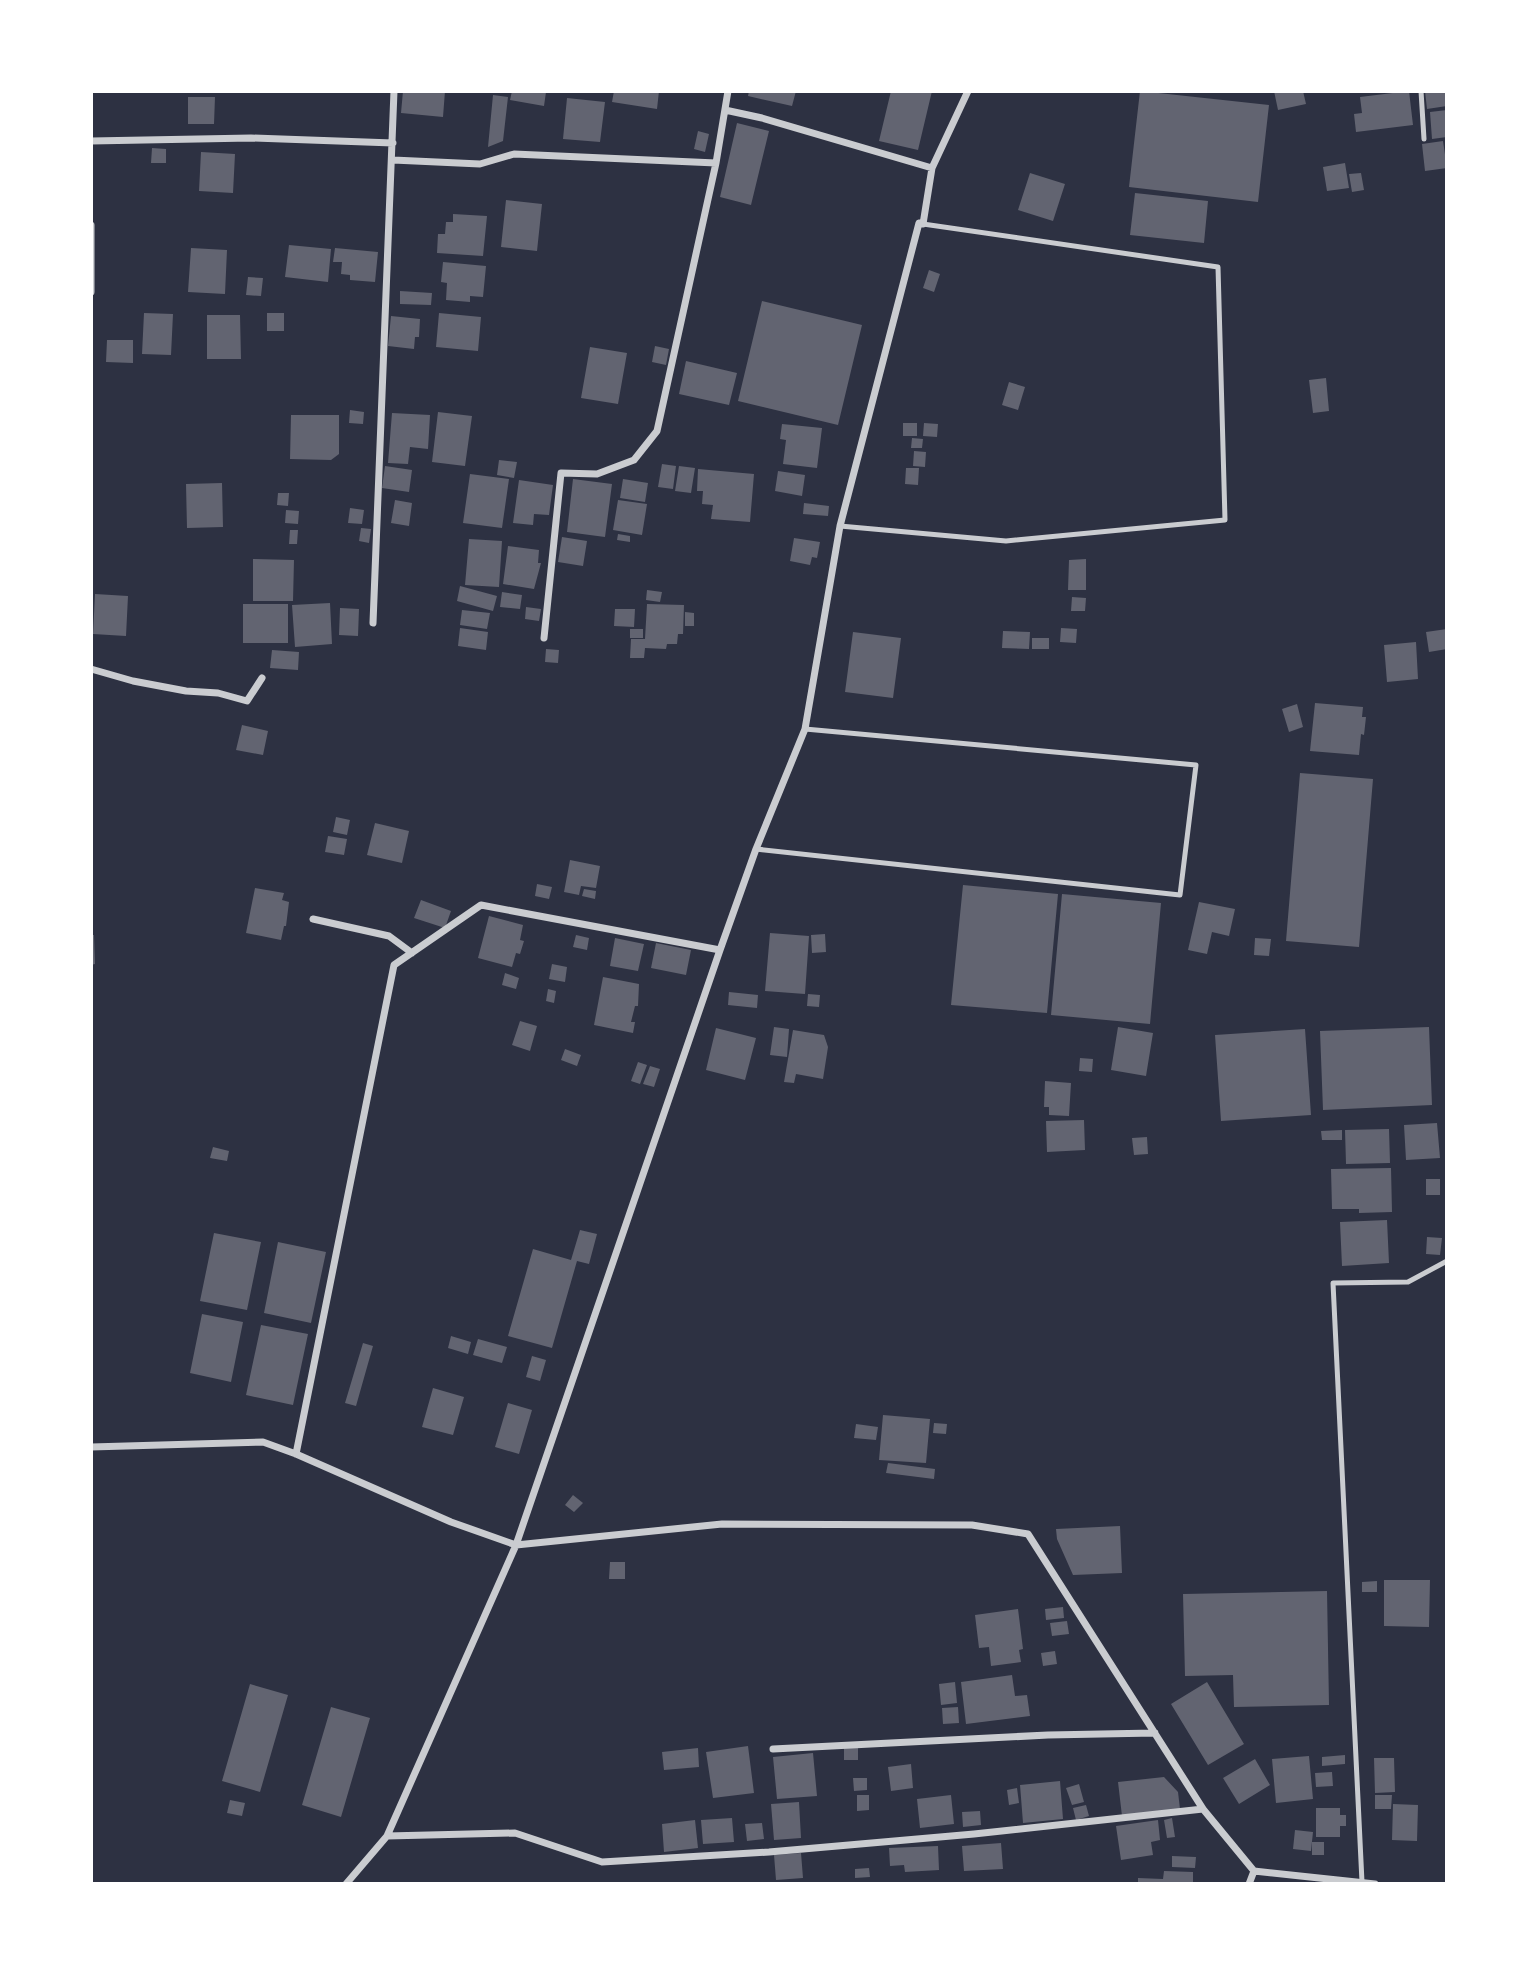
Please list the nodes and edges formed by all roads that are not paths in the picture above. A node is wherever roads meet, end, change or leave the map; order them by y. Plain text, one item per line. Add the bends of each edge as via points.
1 (394, 91) edge
2 (728, 91) edge
3 (968, 91) edge
4 (1421, 91) edge
5 (724, 110) junction
6 (1424, 139) dead end
7 (91, 141) edge
8 (393, 143) junction
9 (393, 160) junction
10 (716, 163) junction
11 (932, 168) junction
12 (923, 224) junction
13 (91, 225) edge
14 (92, 234) edge
15 (91, 292) edge
16 (840, 526) junction
17 (373, 623) dead end
18 (544, 638) dead end
19 (91, 669) edge
20 (262, 678) dead end
21 (805, 729) junction
22 (756, 849) junction
23 (313, 919) dead end
24 (720, 950) junction
25 (412, 953) junction
26 (1447, 1261) edge
27 (91, 1447) edge
28 (296, 1454) junction
29 (516, 1545) junction
30 (1155, 1733) junction
31 (773, 1749) dead end
32 (1203, 1809) junction
33 (387, 1836) junction
34 (1254, 1871) junction
35 (355, 1880) edge
36 (1362, 1882) junction
37 (346, 1884) edge
38 (1249, 1884) edge
39 (1375, 1884) edge

1 - 8 street
2 - 5 street
3 - 11 street
4 - 6 lane
5 - 10 street
5 - 11 street
7 - 8 street via 251,138
8 - 9 street
9 - 10 street via 480,164 514,154
9 - 17 street
10 - 18 street via 657,431 634,460 597,474 561,473
11 - 12 street
12 - 16 street via 919,223
12 - 16 lane via 1218,267 1225,520 1006,541
13 - 14 street
14 - 15 street
16 - 21 street
19 - 20 street via 247,701
21 - 22 street
21 - 22 lane via 1196,765 1180,895
22 - 24 street
23 - 25 street via 390,936
24 - 25 street via 481,905
24 - 29 street
25 - 28 street via 394,965
26 - 36 lane via 1408,1282 1333,1283
27 - 28 street via 263,1443
28 - 29 street via 451,1522
29 - 30 street via 722,1524 972,1525 1028,1534
29 - 33 street
30 - 31 street
30 - 32 street
32 - 33 street via 769,1852 602,1861 515,1833
32 - 34 street
33 - 35 street
34 - 36 street
34 - 38 street
35 - 37 street
36 - 39 street

